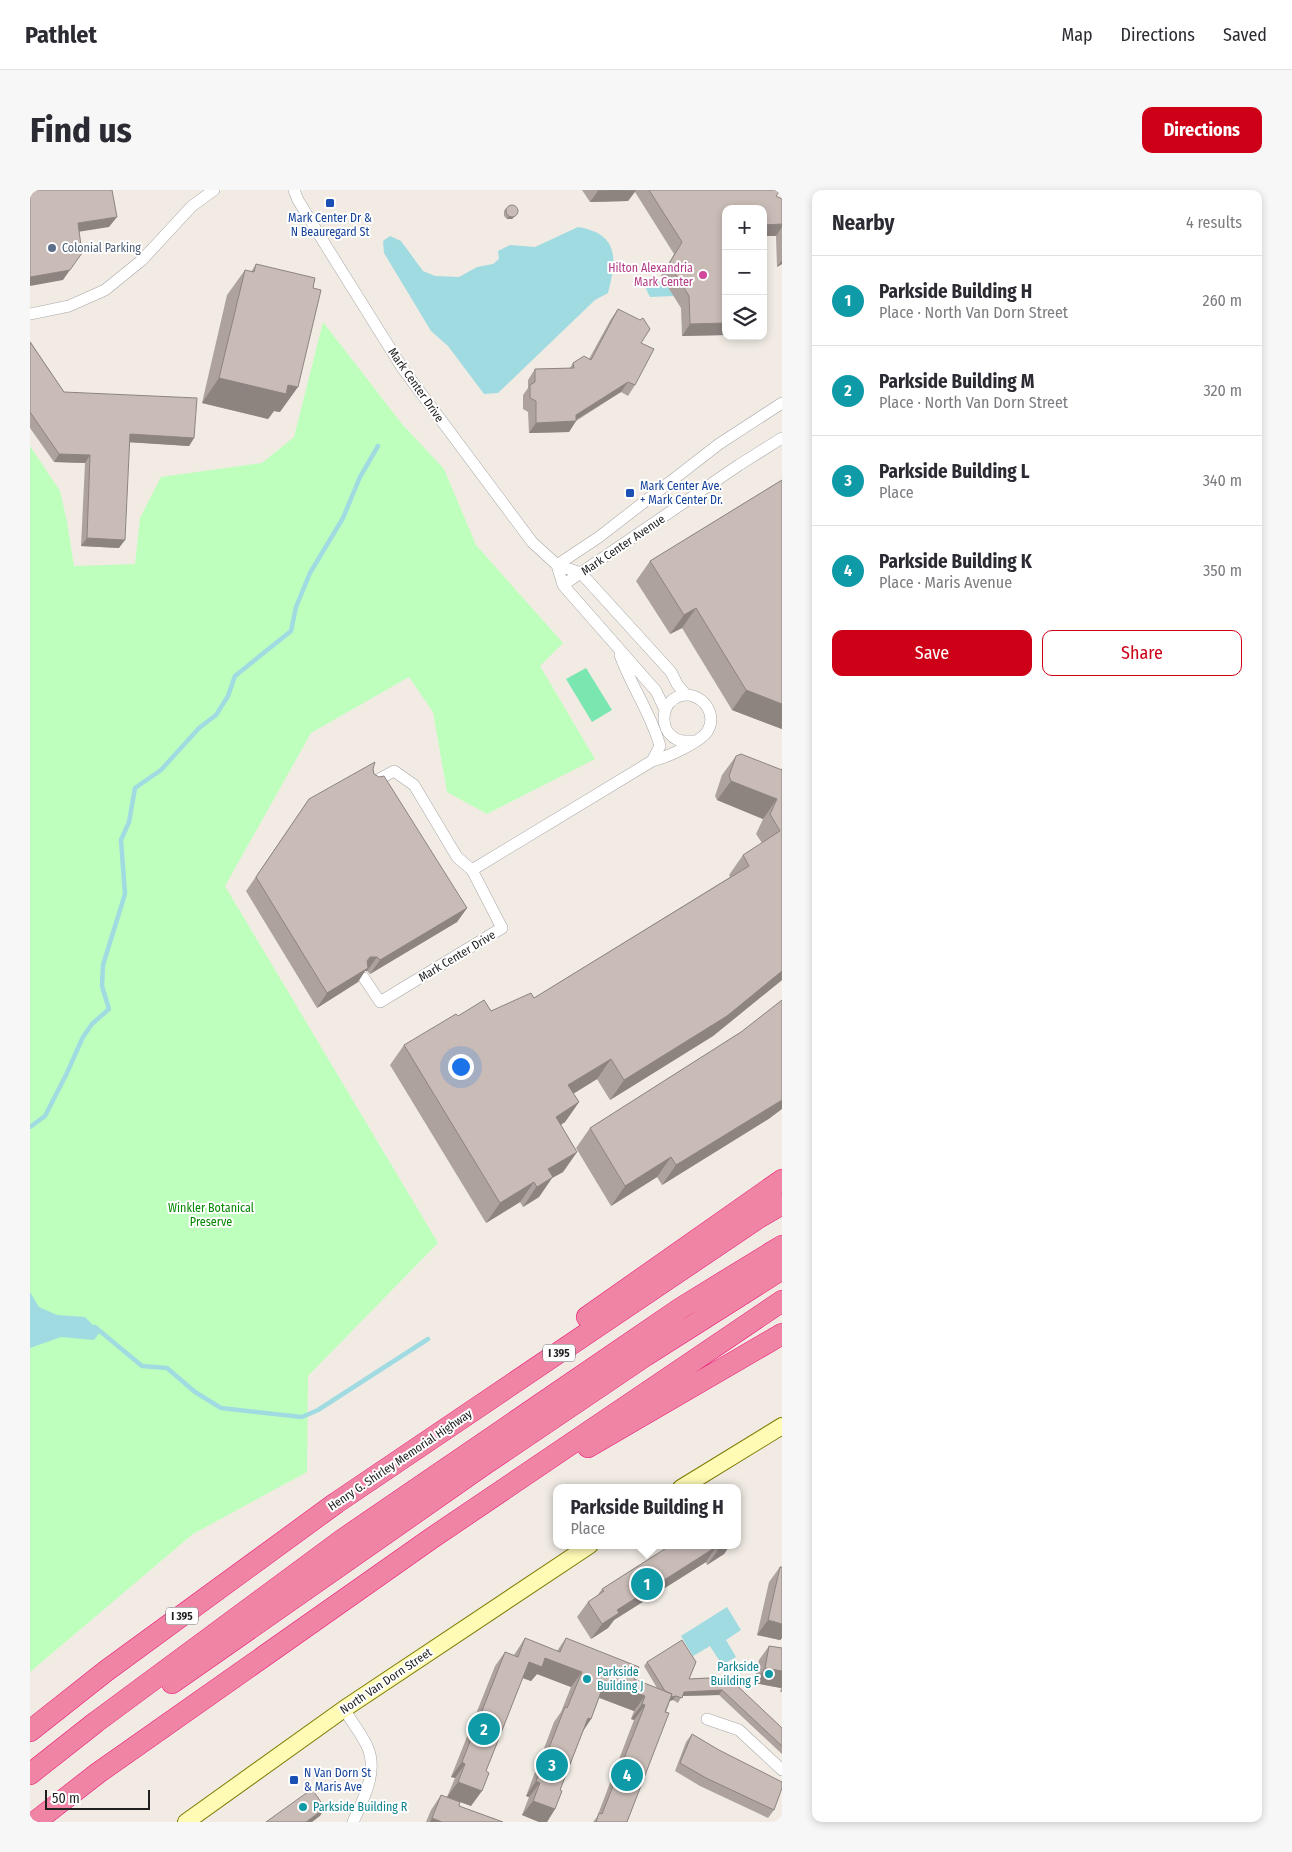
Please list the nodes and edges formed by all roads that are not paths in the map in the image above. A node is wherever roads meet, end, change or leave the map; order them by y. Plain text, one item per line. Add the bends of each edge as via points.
1 (214, 190) edge
2 (294, 190) edge
3 (30, 314) edge
4 (782, 403) edge
5 (782, 438) edge
6 (557, 565) junction
7 (581, 573) junction
8 (563, 585) junction
9 (616, 647) junction
10 (686, 695) junction
11 (666, 710) junction
12 (695, 741) junction
13 (652, 761) junction
14 (370, 784) edge
15 (472, 870) junction
16 (364, 978) edge
17 (782, 1180) edge
18 (782, 1204) edge
19 (782, 1246) edge
20 (782, 1269) edge
21 (782, 1301) edge
22 (782, 1334) edge
23 (782, 1426) edge
24 (687, 1484) edge
25 (336, 1503) junction
26 (432, 1538) junction
27 (584, 1549) edge
28 (344, 1709) junction
29 (707, 1719) dead end
30 (30, 1731) edge
31 (782, 1770) edge
32 (30, 1774) edge
33 (30, 1782) edge
34 (35, 1822) edge
35 (186, 1822) edge
36 (353, 1822) edge

1 - 3 street via 192,206 142,260 105,290 69,306
2 - 6 street, Mark Center Drive via 403,369 532,542
4 - 6 street, Mark Center Avenue via 719,444 599,537
5 - 7 street, Mark Center Avenue
6 - 7 street, Mark Center Drive
6 - 8 street
7 - 8 street, Mark Center Avenue
7 - 10 street, Mark Center Drive via 670,672
8 - 9 street
9 - 11 street via 656,691
9 - 13 street via 655,730 660,746
10 - 11 street via 674,700
10 - 12 street via 705,703 710,715 706,734
11 - 12 street via 664,723 670,735 681,742
12 - 13 street
13 - 15 street
14 - 15 street, Mark Center Drive via 394,771 414,785 457,857
15 - 16 street, Mark Center Drive via 502,928 380,1002
17 - 25 highway via 614,1298
18 - 25 highway, Henry G. Shirley Memorial Highway / I 395
19 - 32 highway via 681,1308 342,1540
20 - 33 highway via 485,1464
21 - 26 highway
22 - 26 highway
23 - 24 main road
25 - 30 highway, Henry G. Shirley Memorial Highway / I 395 via 106,1671
26 - 34 highway via 98,1773
27 - 28 main road, North Van Dorn Street
28 - 35 main road, North Van Dorn Street
28 - 36 street via 368,1748 370,1764 367,1790
29 - 31 street via 739,1730

